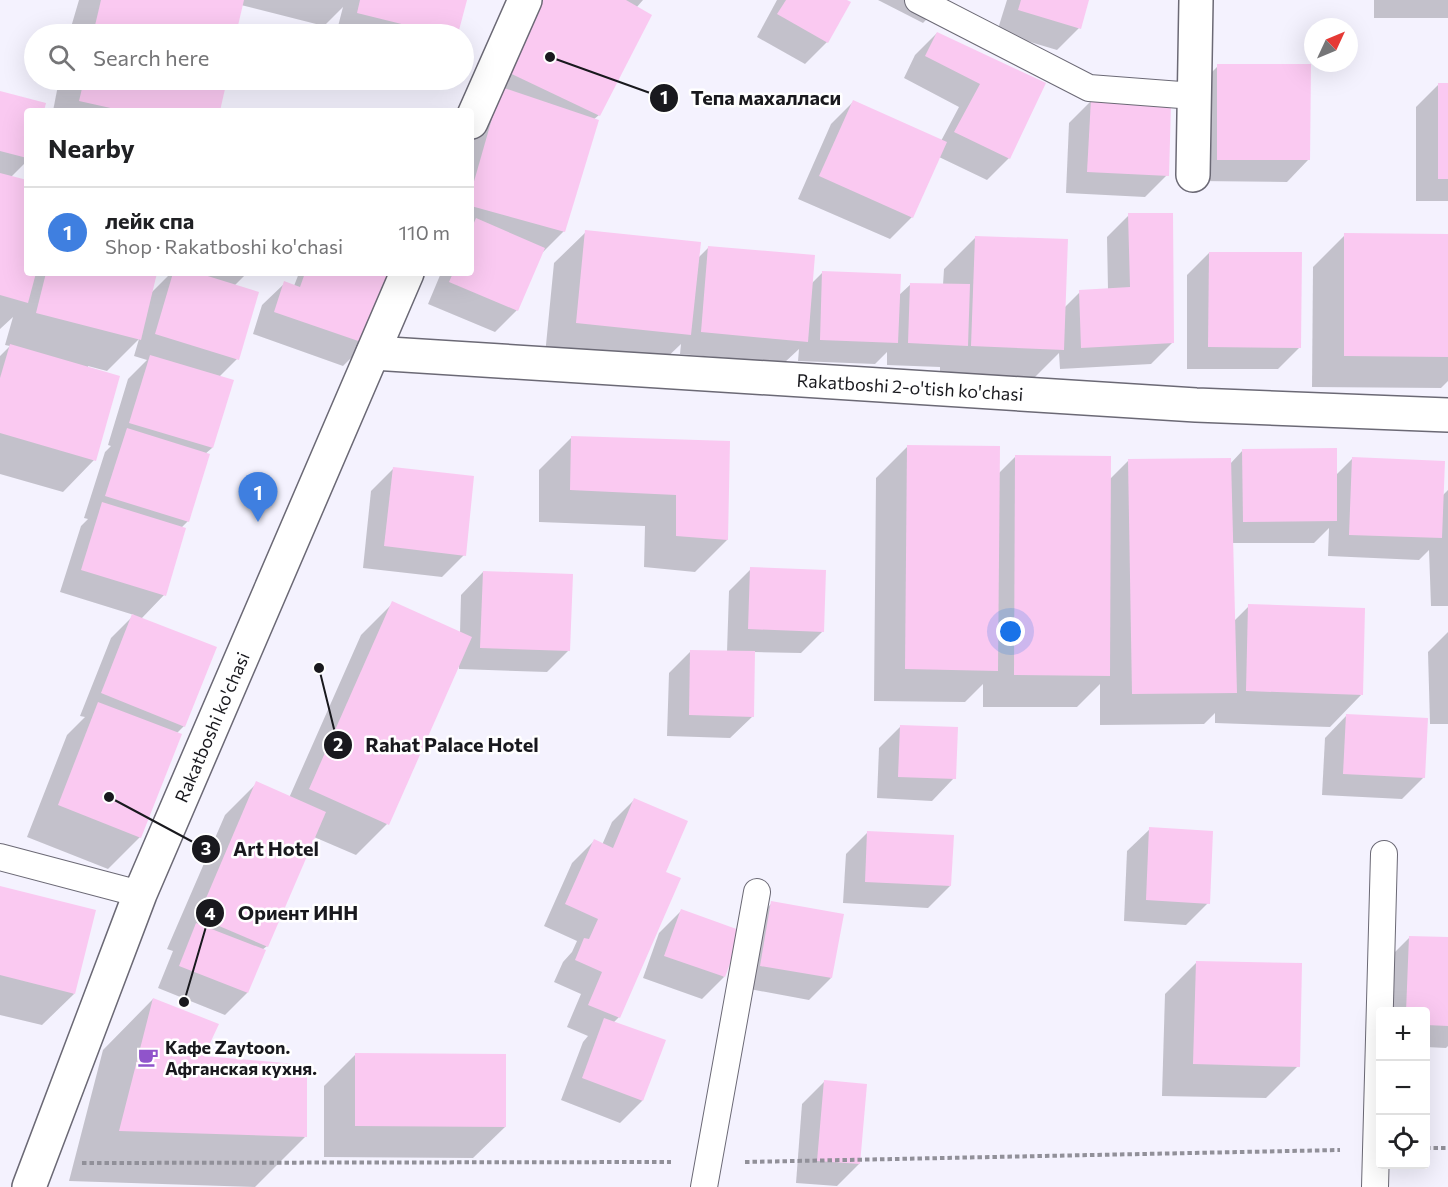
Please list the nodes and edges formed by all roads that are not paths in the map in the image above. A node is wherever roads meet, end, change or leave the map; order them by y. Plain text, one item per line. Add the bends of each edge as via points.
1 (525, 0) edge
2 (918, 0) edge
3 (1196, 0) edge
4 (1194, 96) junction
5 (474, 115) edge
6 (1193, 175) dead end
7 (406, 276) edge
8 (373, 352) junction
9 (1448, 415) edge
10 (1384, 854) dead end
11 (0, 857) edge
12 (757, 892) dead end
13 (140, 894) junction
14 (29, 1187) edge
15 (704, 1187) edge
16 (1375, 1187) edge

1 - 5 street
2 - 4 lane via 1089,88
3 - 4 street
4 - 6 street
7 - 8 street, Rakatboshi ko'chasi
8 - 9 street, Rakatboshi 2-o'tish ko'chasi via 1196,405
8 - 13 street, Rakatboshi ko'chasi
10 - 16 lane
11 - 13 lane
12 - 15 lane
13 - 14 street, Rakatboshi ko'chasi

